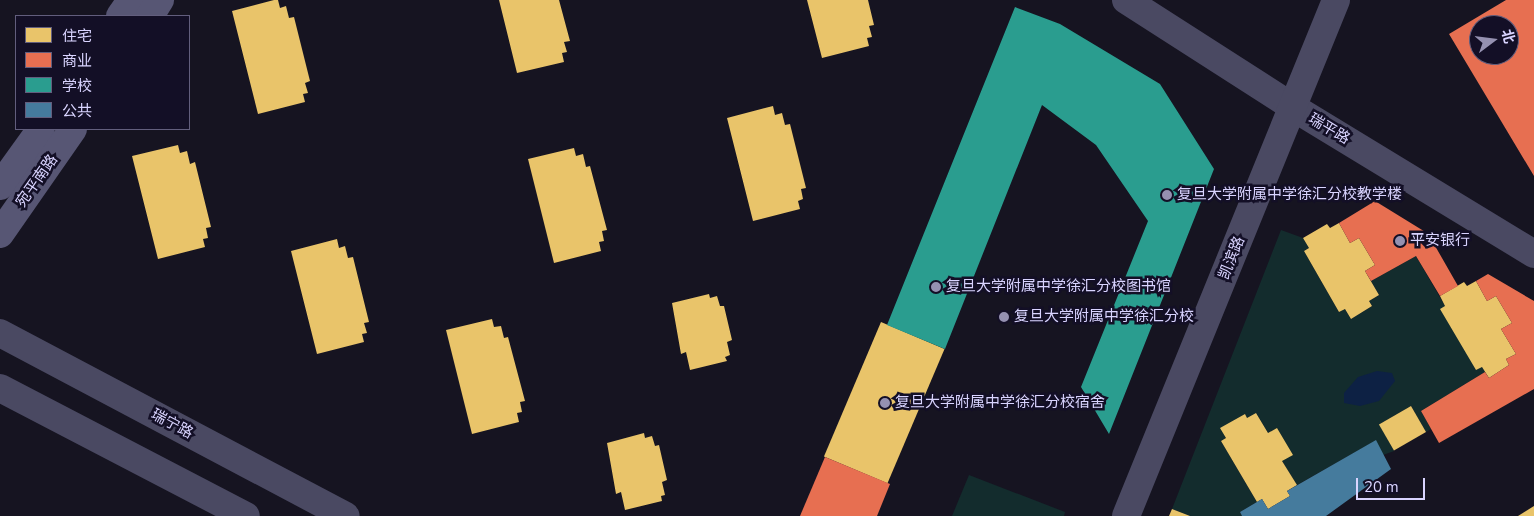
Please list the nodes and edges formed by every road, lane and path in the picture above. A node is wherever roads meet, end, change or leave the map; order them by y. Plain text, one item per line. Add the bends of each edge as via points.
1 (131, 0) edge
2 (160, 0) edge
3 (1126, 0) edge
4 (1336, 0) edge
5 (121, 15) edge
6 (151, 15) edge
7 (1294, 108) junction
8 (40, 130) edge
9 (72, 130) edge
10 (0, 186) edge
11 (0, 234) edge
12 (1534, 254) edge
13 (0, 333) edge
14 (0, 388) edge
15 (246, 516) edge
16 (345, 516) edge
17 (1126, 516) edge

1 - 5 main road
2 - 6 main road
3 - 7 street, 瑞平路
4 - 7 street, 凯滨路
7 - 12 street, 瑞平路
7 - 17 street, 凯滨路
8 - 10 main road, 宛平南路
9 - 11 main road, 宛平南路
13 - 16 street, 瑞宁路
14 - 15 street

